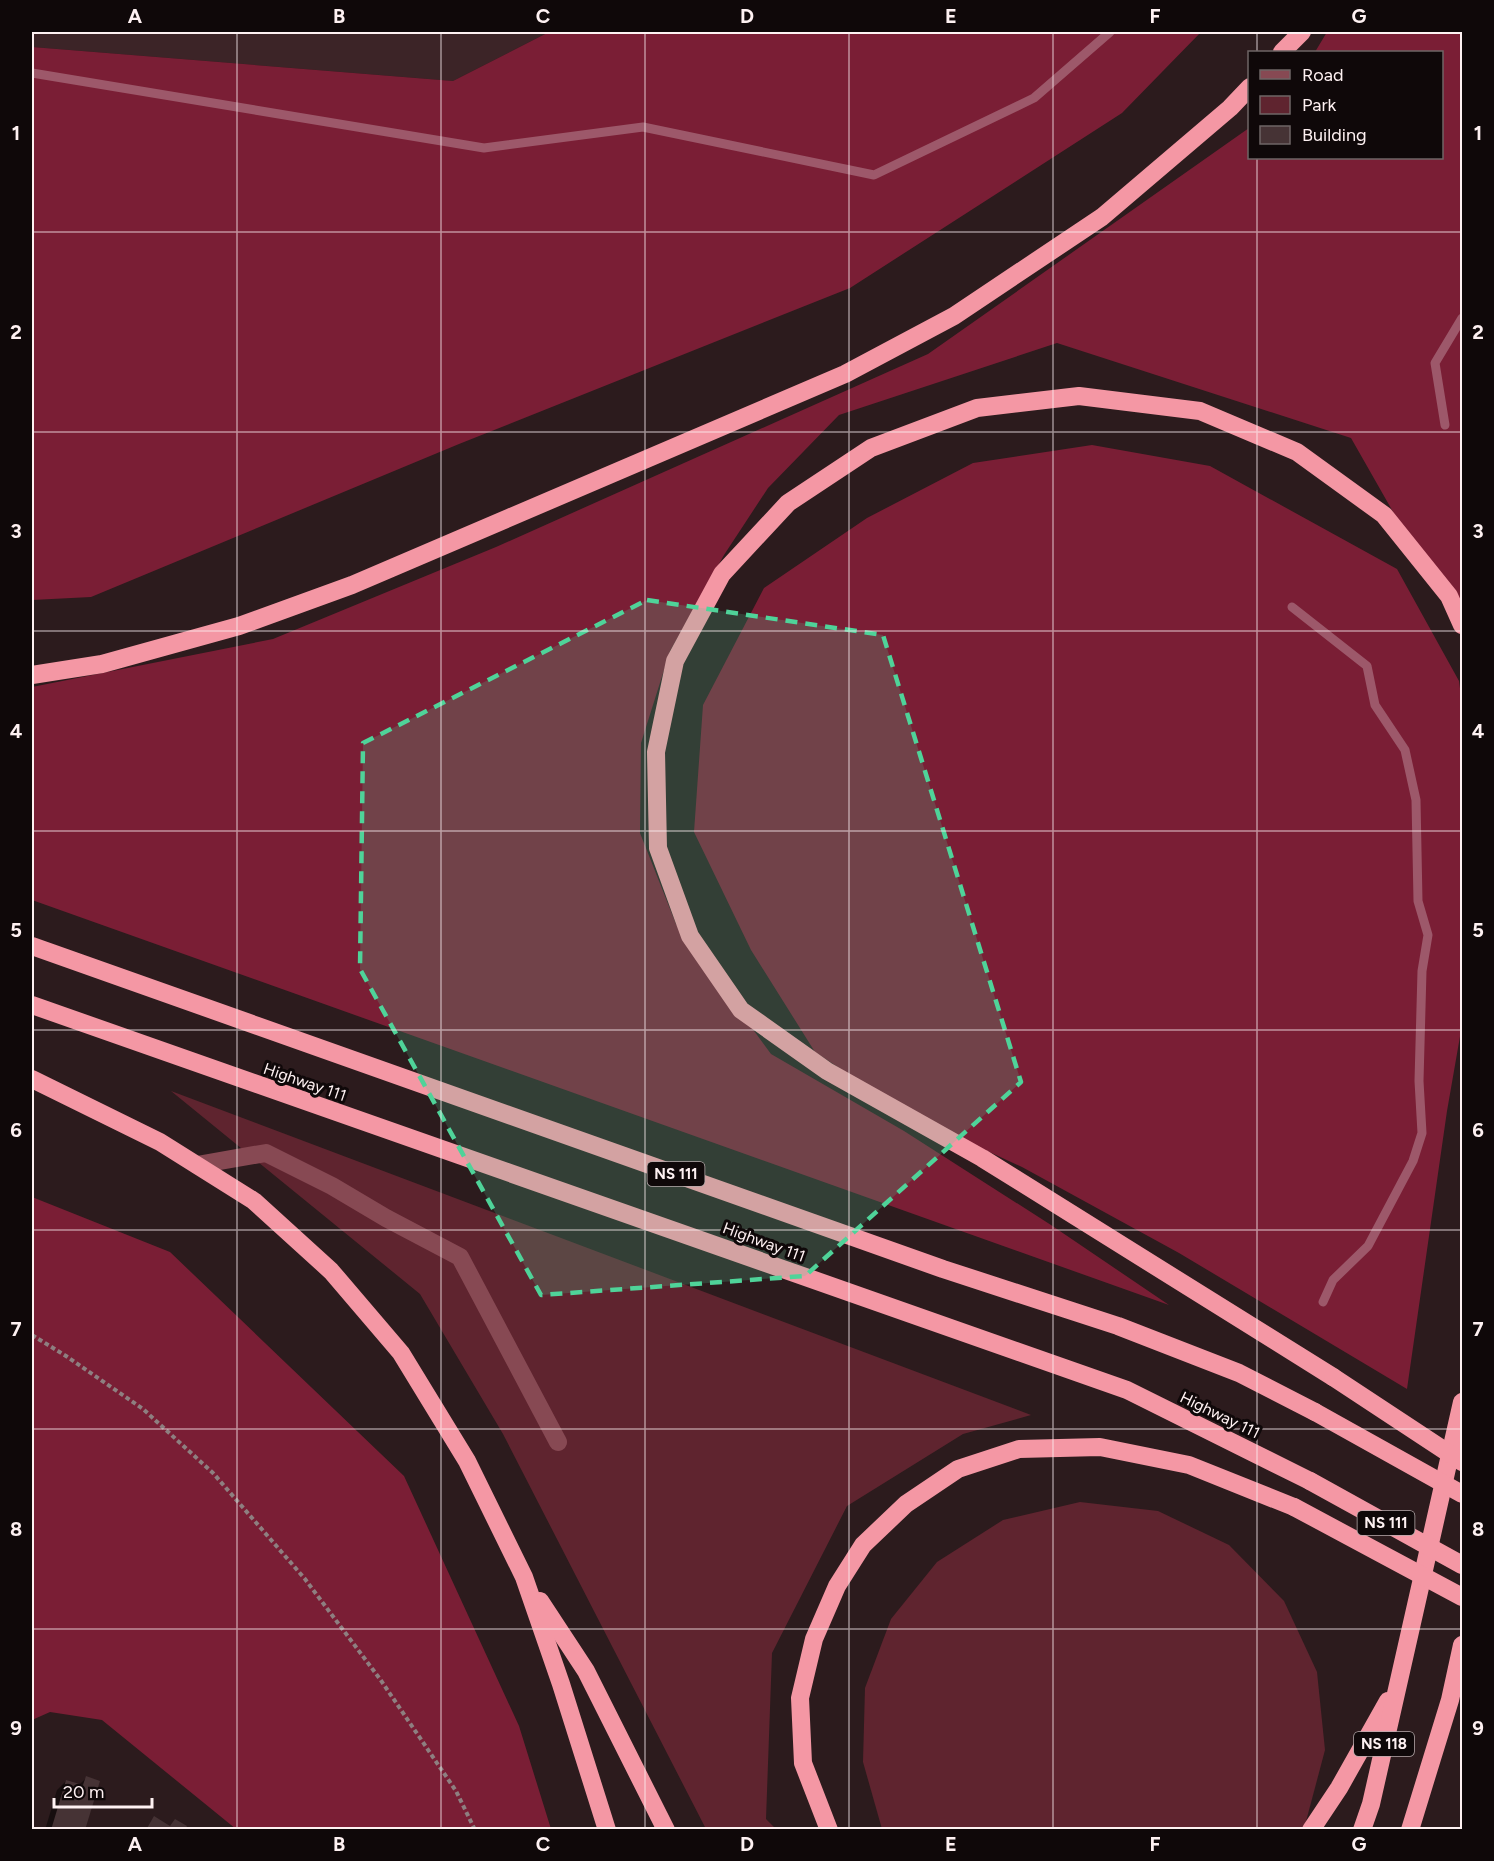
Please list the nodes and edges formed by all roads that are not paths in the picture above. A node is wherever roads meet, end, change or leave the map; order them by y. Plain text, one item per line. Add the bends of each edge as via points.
1 (1302, 32) edge
2 (1283, 51) edge
3 (1248, 89) edge
4 (1462, 625) edge
5 (32, 675) edge
6 (32, 946) edge
7 (32, 1005) edge
8 (32, 1078) edge
9 (196, 1165) junction
10 (1462, 1402) edge
11 (558, 1442) dead end
12 (1462, 1462) edge
13 (1462, 1494) edge
14 (1462, 1565) edge
15 (524, 1577) junction
16 (1462, 1598) edge
17 (1462, 1645) edge
18 (1398, 1684) junction
19 (607, 1830) edge
20 (666, 1830) edge
21 (829, 1830) edge
22 (1311, 1830) edge
23 (1362, 1830) edge
24 (1410, 1830) edge

1 - 2 highway
3 - 5 highway via 1102,217 954,315 845,374 352,585 239,626 102,664
4 - 12 highway, bridge via 1449,596 1384,515 1297,452 1200,411 1080,396 977,408 871,448 788,503 729,566 675,661 656,752 658,848 690,936 741,1010 827,1071 982,1158
6 - 13 highway, NS 111, bridge via 943,1269 1119,1326 1239,1372
7 - 14 highway, Highway 111 / NS 111, bridge via 1127,1390 1310,1481
8 - 9 highway via 160,1142
9 - 11 lane via 266,1153 460,1257
9 - 15 highway via 255,1201 331,1271 401,1353 467,1461
10 - 18 highway, NS 118
15 - 19 highway
15 - 20 highway via 586,1671
16 - 21 highway, bridge via 1294,1507 1189,1465 1100,1447 1019,1449 958,1469 906,1503 862,1545 837,1586 814,1639 800,1698 803,1763
17 - 24 highway, NS 118 via 1450,1700
18 - 22 highway
18 - 23 highway, NS 118

